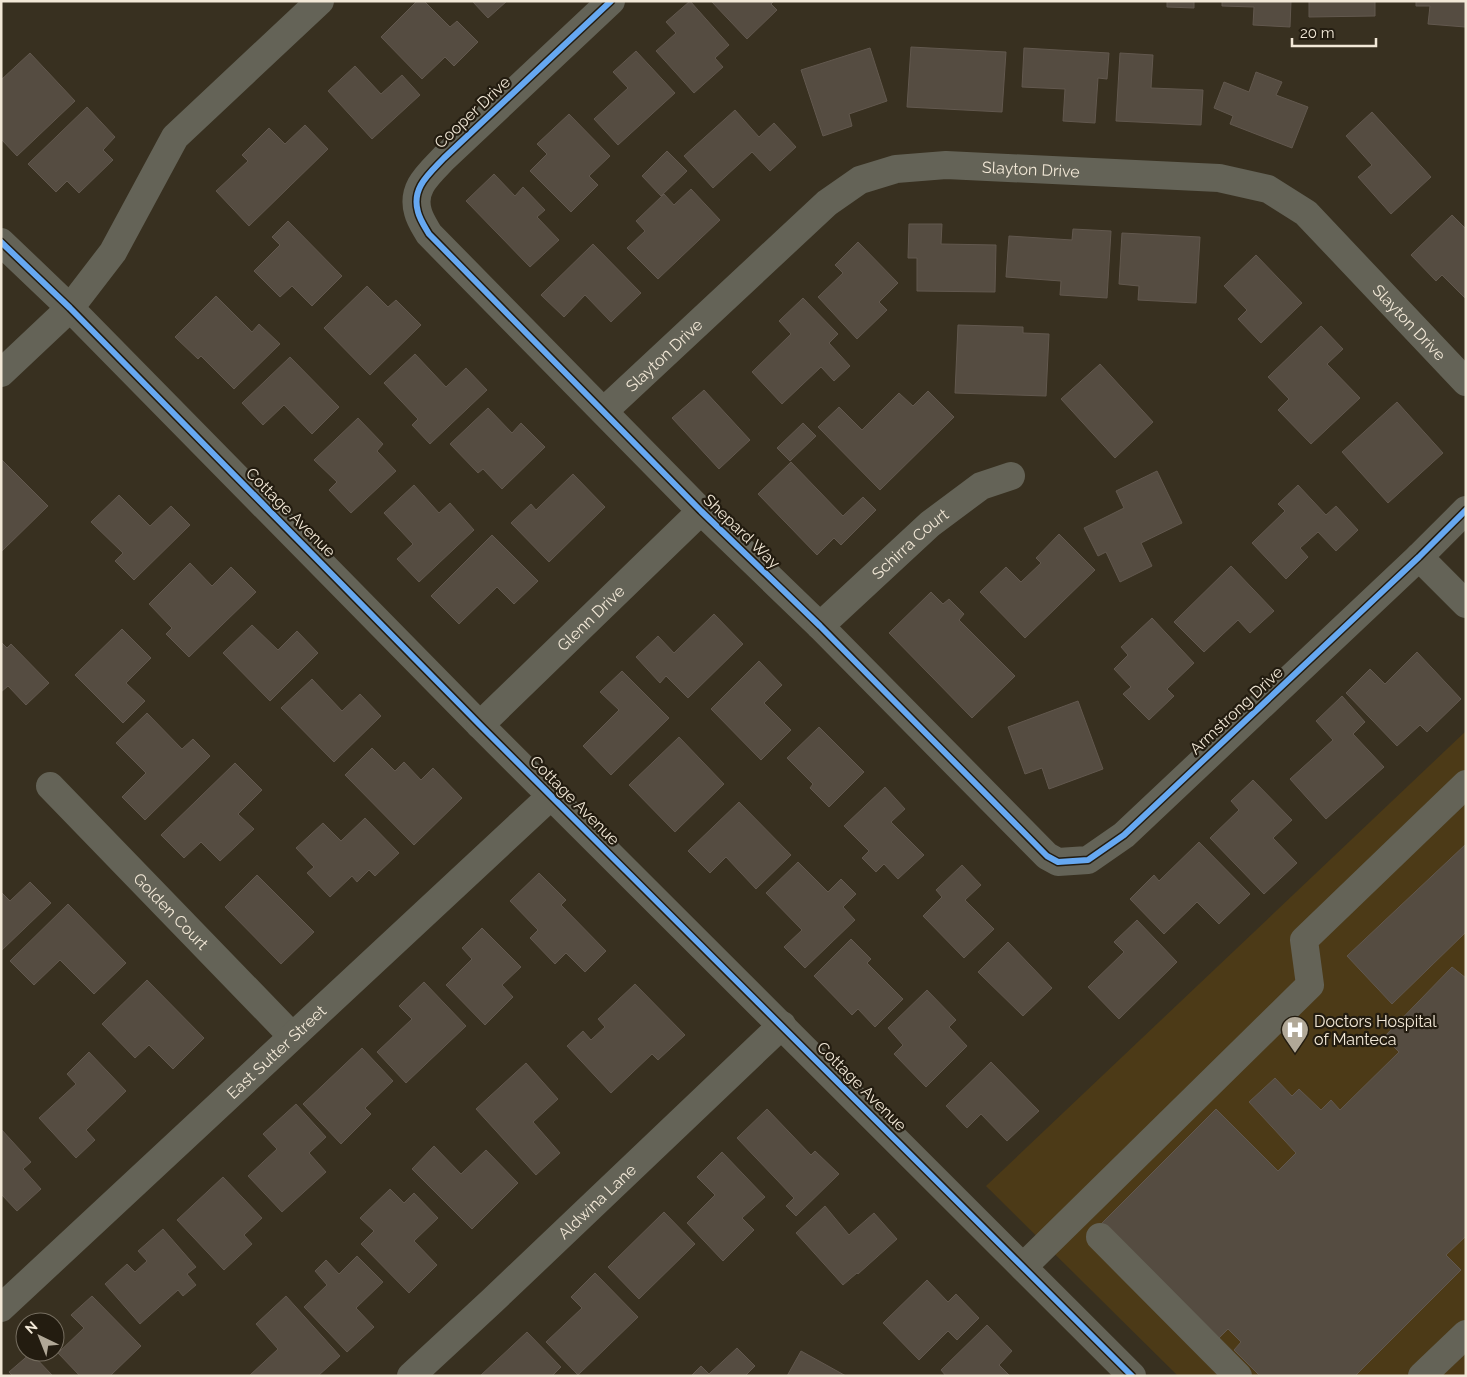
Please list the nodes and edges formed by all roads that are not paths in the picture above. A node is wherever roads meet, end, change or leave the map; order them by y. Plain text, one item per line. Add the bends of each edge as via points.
1 (320, 1) edge
2 (611, 1) edge
3 (1, 242) edge
4 (455, 260) joint
5 (70, 308) junction
6 (1, 373) edge
7 (1466, 382) edge
8 (604, 411) junction
9 (1011, 476) dead end
10 (1466, 510) edge
11 (701, 511) junction
12 (1419, 557) junction
13 (1466, 604) edge
14 (820, 626) junction
15 (480, 725) junction
16 (1466, 784) edge
17 (50, 786) dead end
18 (552, 795) junction
19 (1012, 820) joint
20 (782, 1025) junction
21 (292, 1036) junction
22 (1100, 1237) dead end
23 (1023, 1266) junction
24 (6, 1294) edge
25 (1466, 1334) edge
26 (411, 1376) edge
27 (1132, 1376) edge
28 (1238, 1376) edge
29 (1422, 1376) edge

1 - 5 street via 175,137 113,252
2 - 4 street, Cooper Drive via 444,158 419,186 418,212 429,234
3 - 5 street, Cottage Avenue
4 - 8 street, Shepard Way
5 - 6 street
5 - 15 street, Cottage Avenue
7 - 8 street, Slayton Drive via 1306,213 1268,189 1219,178 946,166 896,168 860,180 827,203
8 - 11 street, Shepard Way
9 - 14 street, Schirra Court via 981,486 930,524
10 - 12 street, Armstrong Drive
11 - 14 street, Shepard Way
11 - 15 street, Glenn Drive
12 - 13 street
12 - 19 street, Armstrong Drive via 1124,835 1088,860 1058,862 1047,856
14 - 19 street, Shepard Way
15 - 18 street, Cottage Avenue
16 - 23 street via 1304,940 1310,985
17 - 21 street, Golden Court
18 - 20 street, Cottage Avenue
18 - 21 street, East Sutter Street
20 - 23 street, Cottage Avenue
20 - 26 street, Aldwina Lane
21 - 24 street, East Sutter Street
22 - 28 street
23 - 27 street, Cottage Avenue
25 - 29 street

